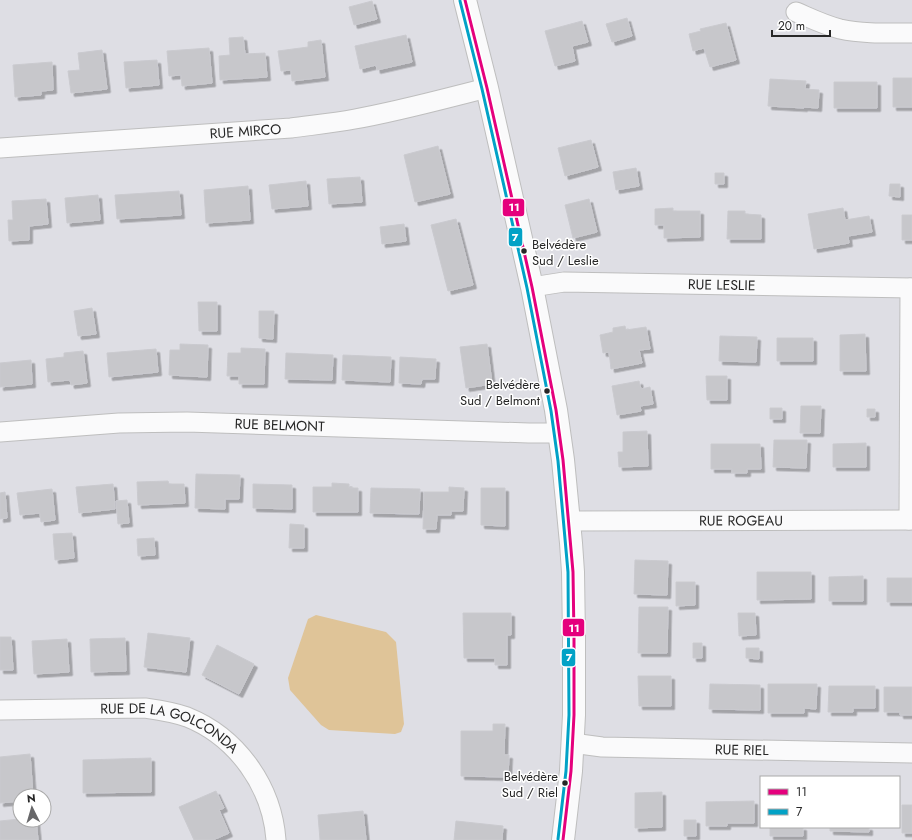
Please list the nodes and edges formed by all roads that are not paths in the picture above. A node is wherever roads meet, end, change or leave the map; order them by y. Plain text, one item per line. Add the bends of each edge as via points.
1 (465, 0) edge
2 (796, 12) dead end
3 (912, 33) edge
4 (487, 88) junction
5 (0, 148) edge
6 (532, 287) junction
7 (911, 288) edge
8 (0, 432) edge
9 (559, 433) junction
10 (910, 520) edge
11 (569, 521) junction
12 (0, 710) edge
13 (572, 743) junction
14 (912, 753) edge
15 (276, 840) edge
16 (563, 840) edge

1 - 4 street
2 - 3 street via 840,29
4 - 5 street, RUE MIRCO via 387,113 327,124
4 - 6 street
6 - 7 street, RUE LESLIE via 564,282
6 - 9 street
7 - 10 street
8 - 9 street, RUE BELMONT via 118,423 187,422
9 - 11 street
10 - 11 street, RUE ROGEAU
11 - 13 street via 574,638
12 - 15 street, RUE DE LA GOLCONDA via 145,708 187,717 224,739 252,770 271,808
13 - 14 street, RUE RIEL via 602,747
13 - 16 street

